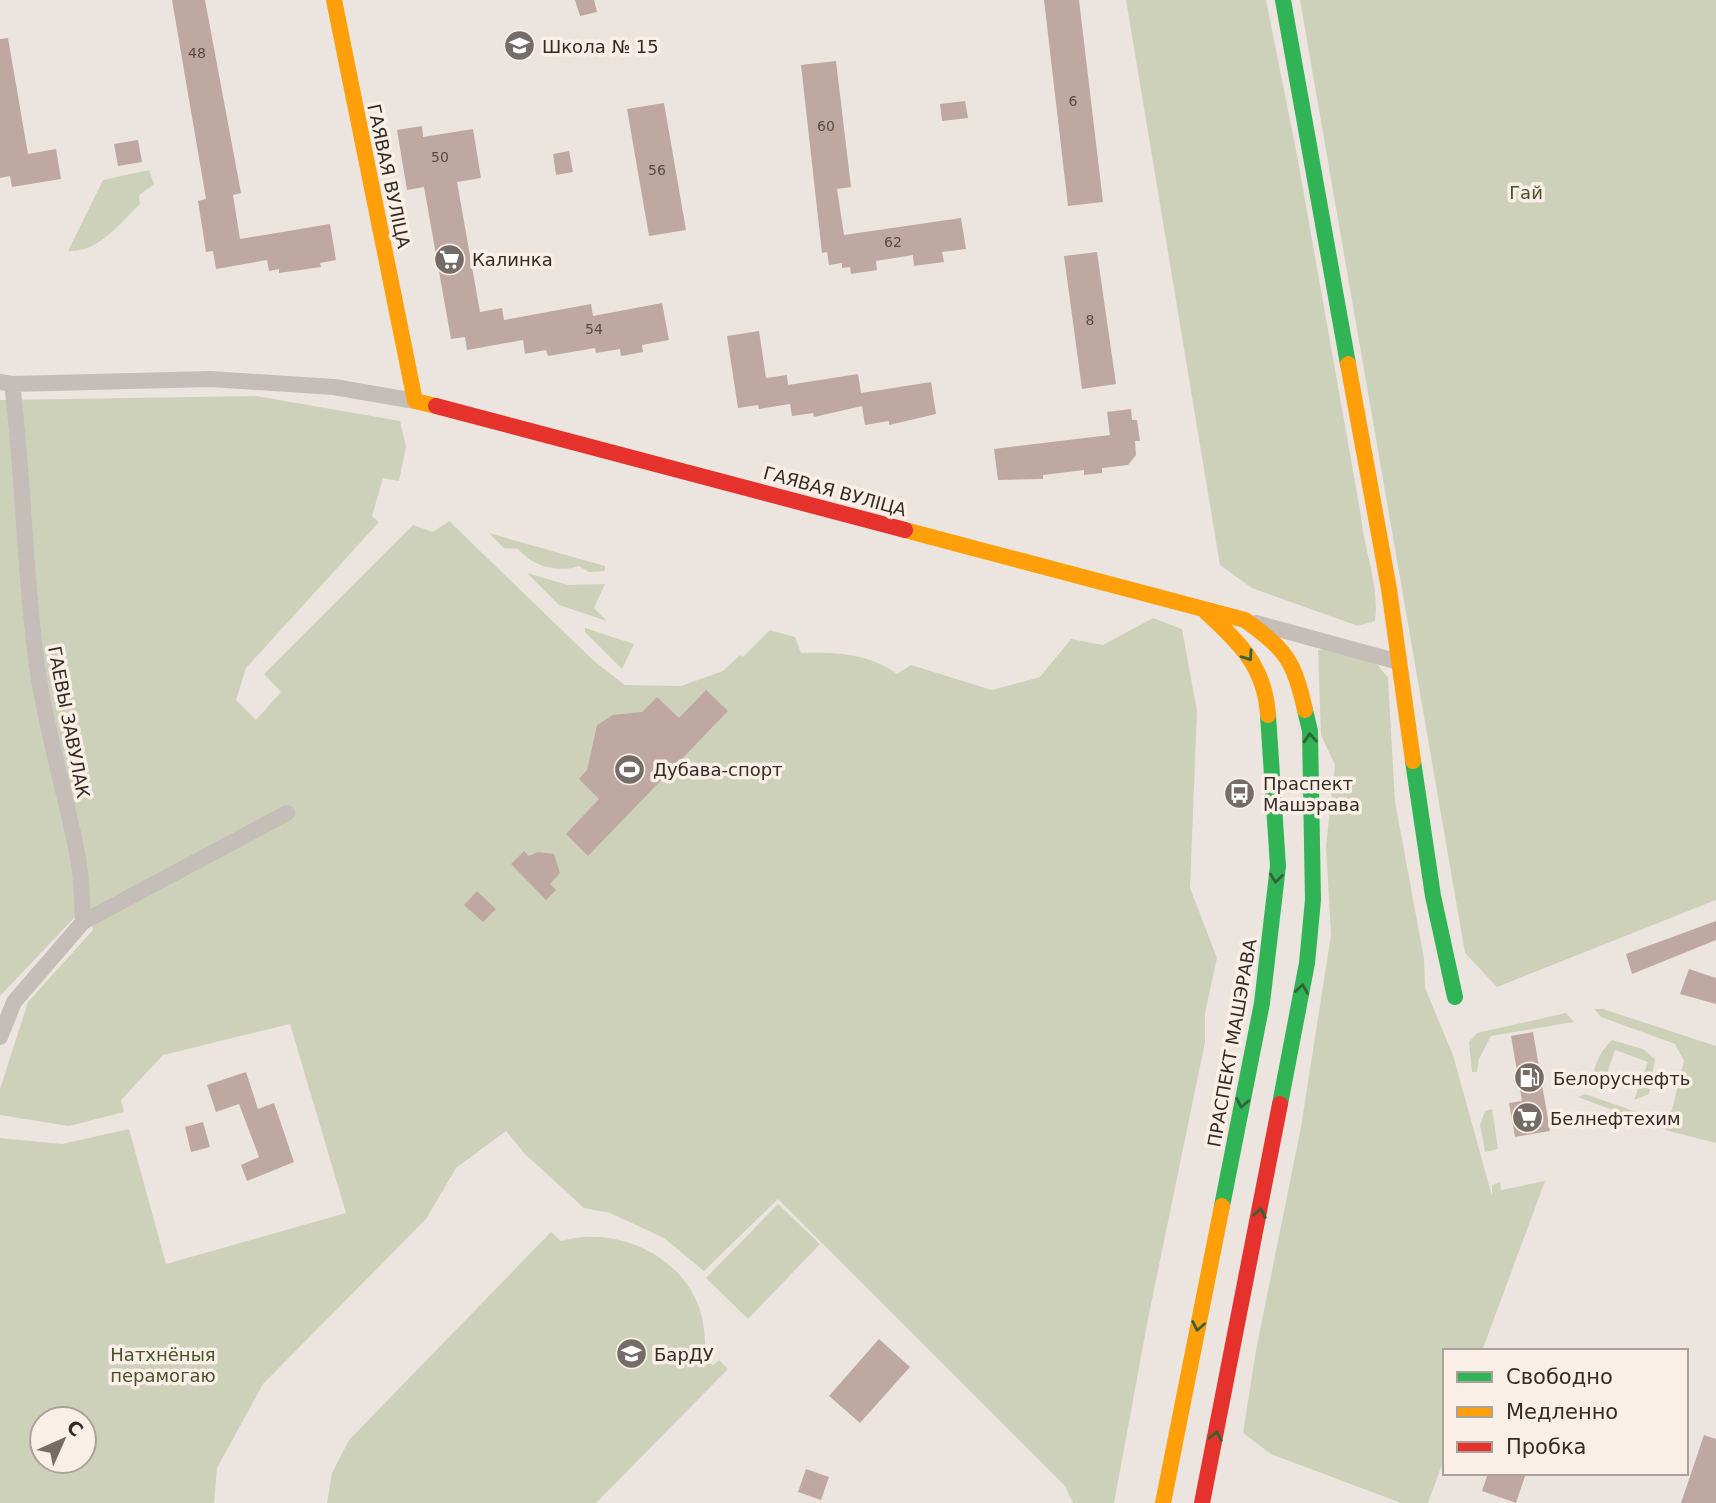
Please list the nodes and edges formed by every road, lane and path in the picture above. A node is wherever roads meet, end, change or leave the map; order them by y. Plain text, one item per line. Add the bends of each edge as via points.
1 (334, 0) edge
2 (1283, 0) edge
3 (6, 383) edge
4 (415, 401) junction
5 (1201, 608) junction
6 (1244, 620) junction
7 (1399, 662) junction
8 (287, 813) dead end
9 (83, 922) junction
10 (1455, 997) dead end
11 (0, 1037) edge
12 (1163, 1503) edge
13 (1202, 1503) edge

1 - 4 main road, ГАЯВАЯ ВУЛІЦА
2 - 7 main road
3 - 4 street, ГАЯВАЯ ВУЛІЦА via 211,379 334,387
3 - 9 street, ГАЕВЫ ЗАВУЛАК via 21,453 37,666 79,860
4 - 5 main road, ГАЯВАЯ ВУЛІЦА
5 - 6 main road, ГАЯВАЯ ВУЛІЦА
5 -> 12 main road, ПРАСПЕКТ МАШЭРАВА via 1251,658 1267,692 1278,866 1262,1003
6 - 7 street
13 -> 6 main road via 1297,1024 1313,900 1310,731 1296,669 1270,638
7 - 10 main road via 1439,937
8 - 9 street
9 - 11 street via 13,1002

